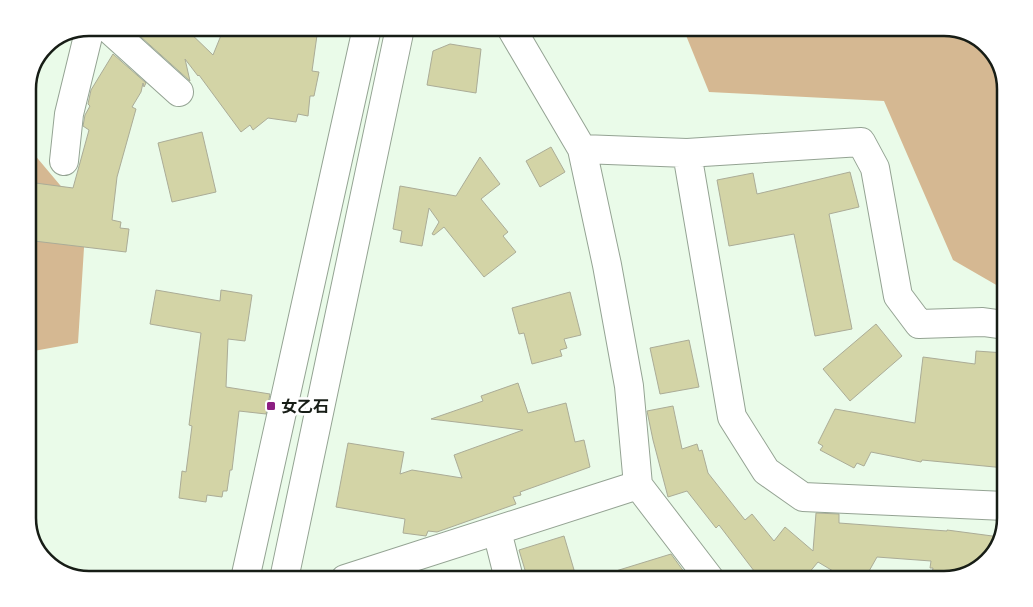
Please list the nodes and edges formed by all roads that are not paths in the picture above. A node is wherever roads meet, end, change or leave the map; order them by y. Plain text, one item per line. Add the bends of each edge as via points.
1 (88, 36) edge
2 (117, 36) edge
3 (365, 36) edge
4 (398, 36) edge
5 (516, 36) edge
6 (179, 92) dead end
7 (582, 149) junction
8 (688, 153) junction
9 (64, 160) dead end
10 (997, 324) edge
11 (638, 485) junction
12 (997, 506) edge
13 (497, 531) junction
14 (247, 571) edge
15 (286, 571) edge
16 (373, 571) edge
17 (507, 571) edge
18 (703, 571) edge

1 - 9 street via 69,114
2 - 6 street
3 - 14 street
4 - 15 street
5 - 7 street
7 - 8 street
7 - 11 street via 629,386
8 - 10 street via 861,142 875,168 898,296 919,324
8 - 12 street via 732,417 766,471 803,497
11 - 13 street
11 - 18 street
13 - 16 street
13 - 17 street

